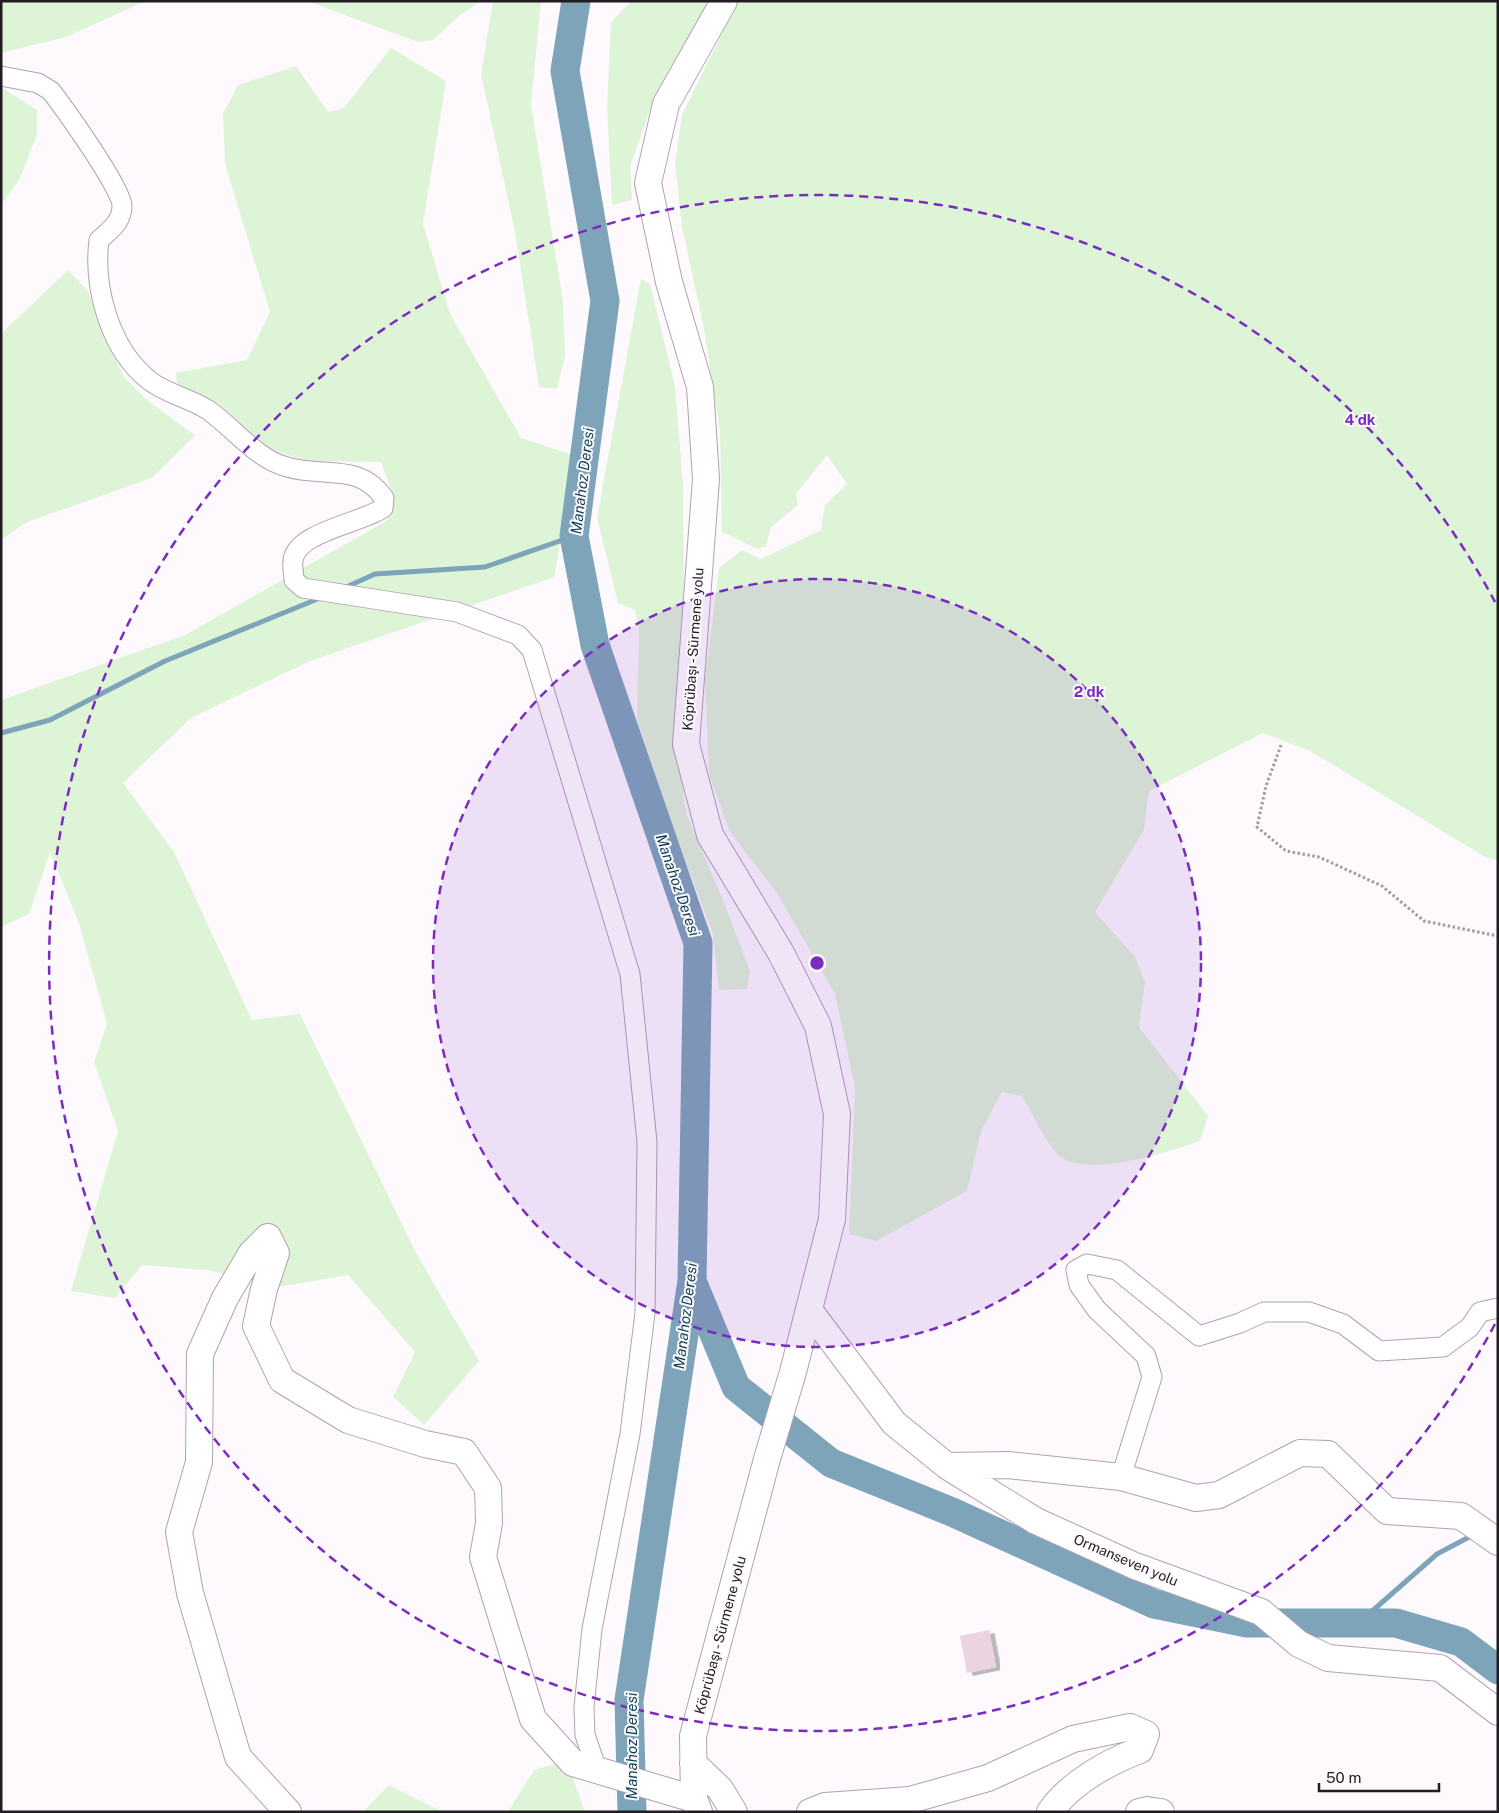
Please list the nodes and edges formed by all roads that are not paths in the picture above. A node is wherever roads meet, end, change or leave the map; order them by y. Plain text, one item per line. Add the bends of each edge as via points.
1 (724, 1) edge
2 (1, 76) edge
3 (1498, 1308) edge
4 (809, 1310) junction
5 (948, 1466) junction
6 (1121, 1477) junction
7 (1498, 1542) edge
8 (1498, 1712) edge
9 (693, 1763) junction
10 (598, 1770) junction
11 (696, 1805) edge
12 (288, 1812) edge
13 (734, 1812) edge
14 (810, 1812) edge
15 (1050, 1812) edge
16 (1139, 1812) edge
17 (1162, 1812) edge

1 - 4 main road, Köprübaşı - Sürmene yolu via 666,104 648,183 669,282 700,387 706,479 686,744 710,835 781,953 818,1026 837,1114 832,1219
2 - 10 street via 38,83 51,91 114,185 123,204 120,221 99,240 96,261 105,308 120,345 132,364 150,382 206,409 258,451 286,467 358,476 384,498 383,508 372,516 322,531 296,552 292,560 294,580 304,588 457,612 518,635 532,650 630,974 647,1142 645,1313 630,1434 592,1630 584,1707 585,1736
3 - 6 street via 1480,1312 1470,1327 1443,1347 1379,1351 1342,1324 1309,1312 1264,1312 1199,1336 1117,1270 1087,1264 1076,1270 1079,1285 1097,1310 1146,1356 1152,1377
4 - 5 main road, Ormanseven yolu via 894,1423
4 - 9 main road, Köprübaşı - Sürmene yolu via 693,1736
5 - 6 main road via 1008,1465
5 - 8 main road, Ormanseven yolu via 1036,1521 1135,1566 1261,1612 1299,1644 1328,1658 1440,1668
6 - 7 main road via 1196,1498 1219,1494 1300,1453 1328,1454 1388,1511 1461,1516
9 - 11 main road, Köprübaşı - Sürmene yolu
9 - 13 main road via 720,1789
10 - 11 main road
10 - 12 main road via 573,1763 533,1719 483,1556 489,1523 488,1488 464,1452 425,1444 348,1420 282,1380 256,1326 276,1253 268,1237 251,1254 225,1298 200,1354 199,1462 179,1532 190,1593 238,1757
14 - 15 main road via 825,1806 910,1800 988,1778 1073,1739 1130,1728 1146,1734 1140,1750 1112,1760 1059,1800
16 - 17 main road

